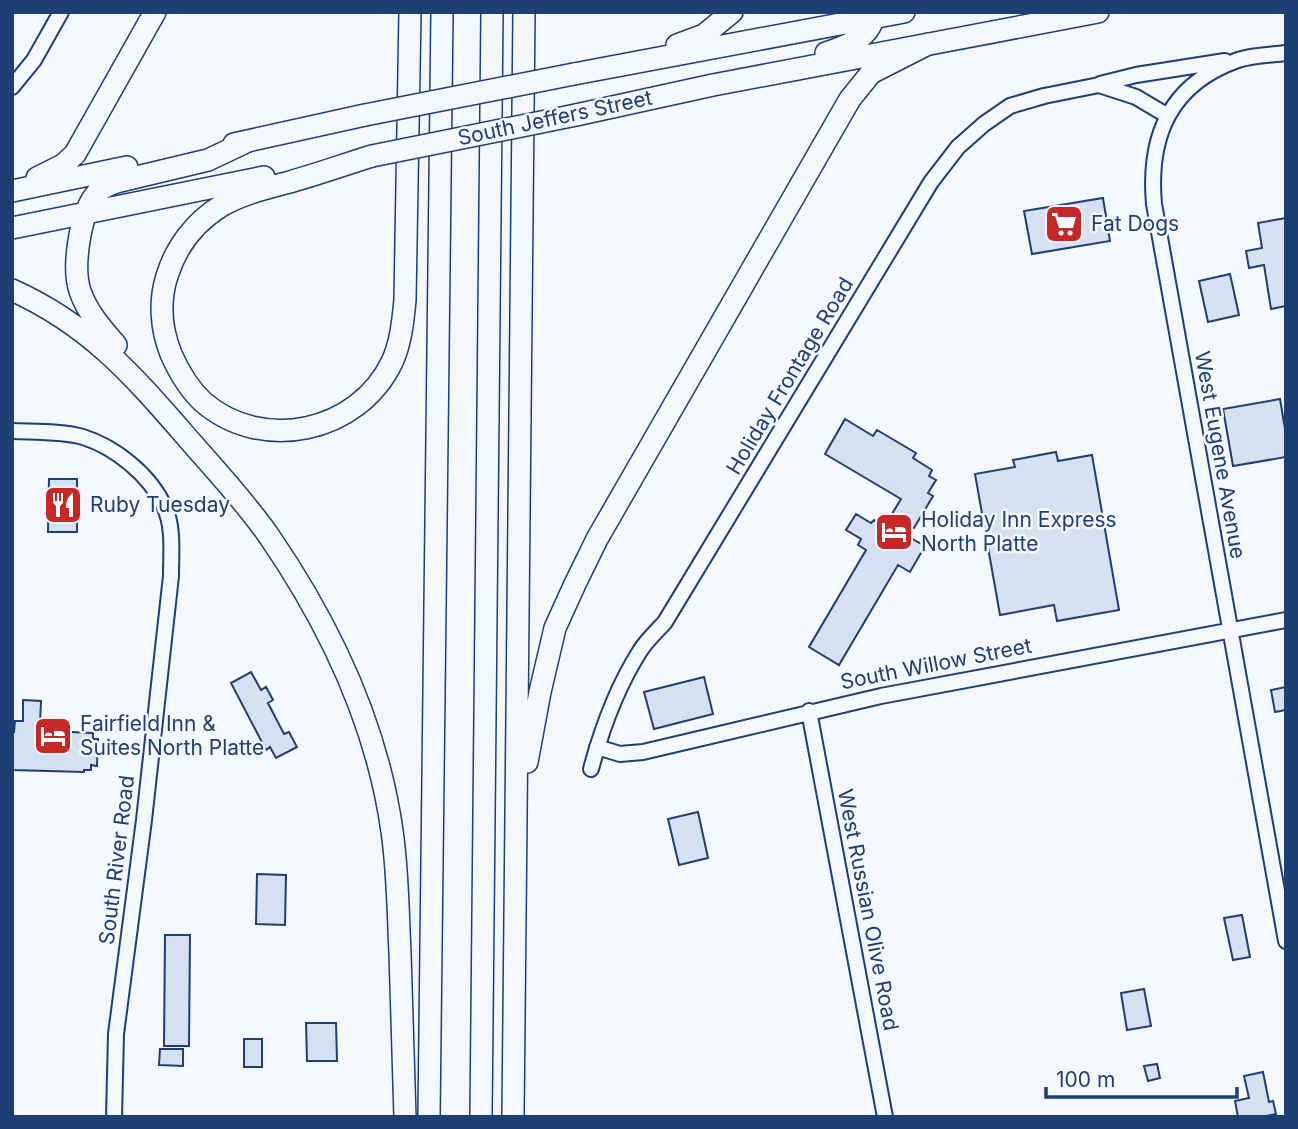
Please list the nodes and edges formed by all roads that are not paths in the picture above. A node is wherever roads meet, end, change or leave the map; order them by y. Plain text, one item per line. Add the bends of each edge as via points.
1 (61, 12) edge
2 (155, 12) edge
3 (410, 12) edge
4 (442, 12) edge
5 (492, 12) edge
6 (524, 12) edge
7 (732, 12) edge
8 (904, 12) edge
9 (1098, 12) edge
10 (874, 15) edge
11 (928, 44) junction
12 (1286, 53) edge
13 (1240, 59) junction
14 (574, 74) junction
15 (713, 85) junction
16 (1099, 85) junction
17 (12, 87) edge
18 (1167, 116) junction
19 (246, 142) junction
20 (372, 156) junction
21 (12, 189) edge
22 (86, 213) junction
23 (12, 228) edge
24 (12, 290) edge
25 (12, 431) edge
26 (215, 470) junction
27 (1286, 620) edge
28 (1229, 631) junction
29 (809, 711) junction
30 (597, 747) junction
31 (591, 769) dead end
32 (515, 886) junction
33 (1286, 941) edge
34 (114, 1117) edge
35 (405, 1117) edge
36 (429, 1117) edge
37 (481, 1117) edge
38 (513, 1117) edge
39 (885, 1117) edge

1 - 17 street via 34,60
2 - 21 highway via 75,154 55,170
3 - 20 highway via 405,300 393,361 366,397 314,428 275,431 219,413 190,388 168,346 163,289 173,258 201,221 221,206 251,192
4 - 36 highway
5 - 37 highway
6 - 32 highway
7 - 14 highway via 704,35
8 - 10 highway, South Jeffers Street
9 - 11 highway, South Jeffers Street
10 - 14 highway, South Jeffers Street
10 - 15 highway via 863,36 848,45
11 - 15 highway, South Jeffers Street
11 - 32 highway via 871,73 850,99 591,550 555,628 540,692 524,788
12 - 13 street, West Eugene Avenue
13 - 16 street, Holiday Frontage Road
13 - 18 street, West Eugene Avenue via 1200,77
14 - 19 highway, South Jeffers Street, bridge
15 - 20 highway, South Jeffers Street, bridge
16 - 18 street, Holiday Frontage Road via 1136,97
16 - 30 street, Holiday Frontage Road via 1010,106 958,147 937,173 665,622 641,649
18 - 28 street, West Eugene Avenue via 1152,162 1154,204
19 - 21 highway, South Jeffers Street
19 - 22 highway via 208,160 104,187
20 - 22 highway, South Jeffers Street
22 - 23 highway, South Jeffers Street
22 - 26 highway via 77,261 78,285 87,306
24 - 26 highway via 61,314 110,352
25 - 34 street, South River Road via 82,437 128,460 165,507 171,542 144,820 116,1034
26 - 35 highway via 268,534 328,631 371,740 392,830 397,878
27 - 28 street, South Willow Street
28 - 29 street, South Willow Street
28 - 33 street, West Eugene Avenue
29 - 30 street, South Willow Street via 643,752 620,754
29 - 39 street, West Russian Olive Road
30 - 31 street, Holiday Frontage Road
32 - 38 highway

